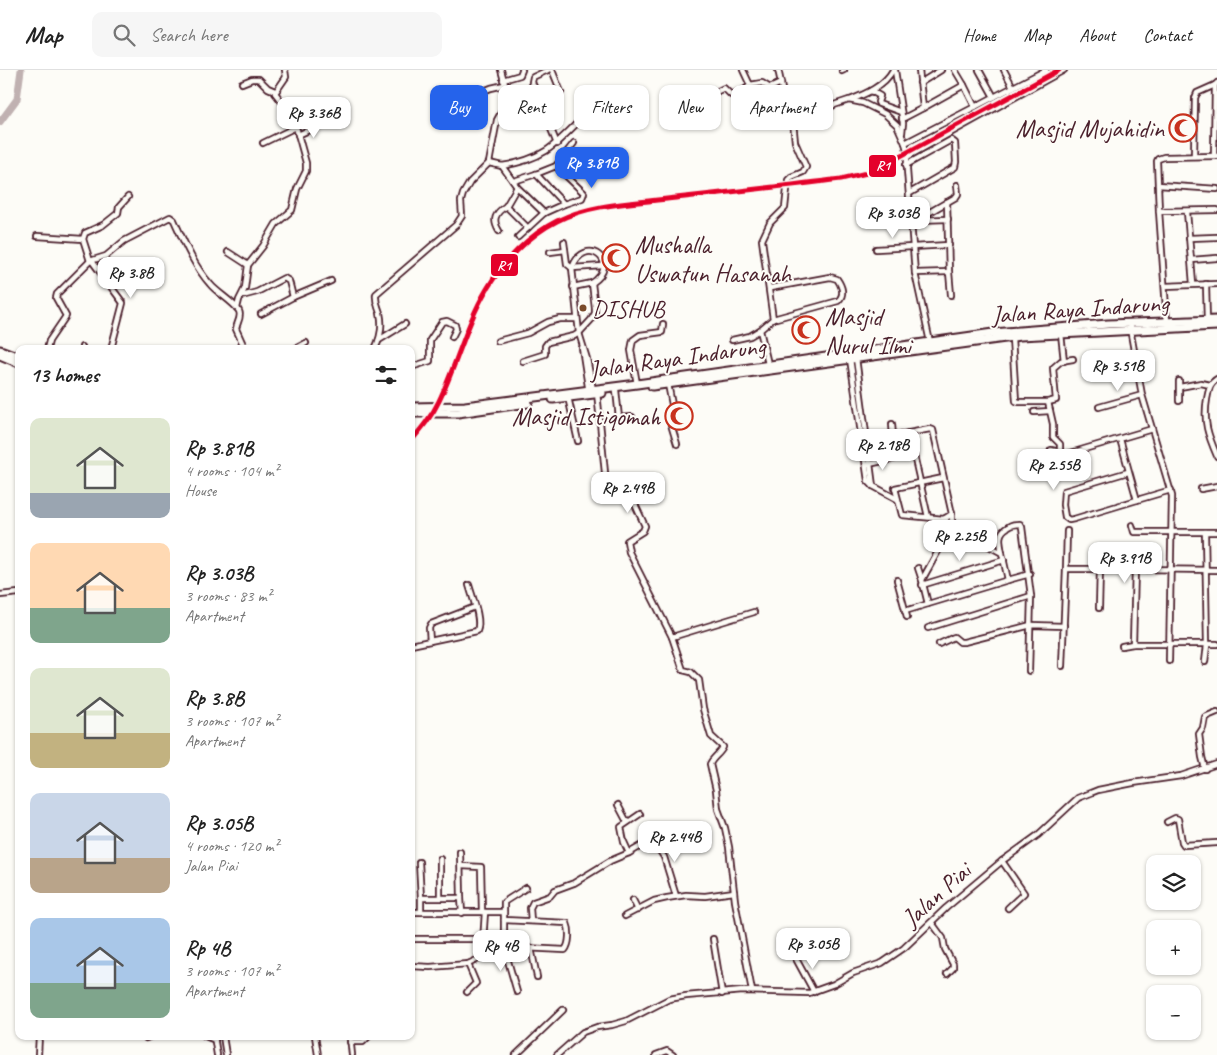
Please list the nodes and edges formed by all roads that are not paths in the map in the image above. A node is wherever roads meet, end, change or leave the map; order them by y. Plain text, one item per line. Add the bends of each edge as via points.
1 (285, 70) edge
2 (500, 70) edge
3 (522, 70) edge
4 (548, 70) edge
5 (552, 70) edge
6 (743, 70) edge
7 (778, 70) edge
8 (894, 70) edge
9 (919, 70) edge
10 (941, 70) edge
11 (955, 70) edge
12 (979, 70) edge
13 (1004, 70) edge
14 (1046, 70) edge
15 (1064, 70) edge
16 (242, 82) dead end
17 (504, 83) junction
18 (781, 83) joint
19 (920, 83) junction
20 (1216, 84) edge
21 (557, 85) edge
22 (749, 85) edge
23 (777, 85) edge
24 (964, 85) junction
25 (1013, 88) junction
26 (488, 89) edge
27 (721, 90) edge
28 (275, 91) junction
29 (871, 91) junction
30 (731, 95) edge
31 (994, 98) junction
32 (849, 100) junction
33 (833, 105) edge
34 (343, 106) dead end
35 (975, 107) junction
36 (923, 108) junction
37 (901, 112) junction
38 (902, 119) junction
39 (574, 126) edge
40 (296, 127) junction
41 (793, 130) edge
42 (298, 135) junction
43 (902, 135) junction
44 (263, 143) dead end
45 (574, 143) dead end
46 (905, 143) junction
47 (557, 144) junction
48 (1194, 156) junction
49 (1216, 156) edge
50 (907, 157) junction
51 (489, 163) junction
52 (906, 165) junction
53 (502, 166) junction
54 (556, 166) junction
55 (536, 174) junction
56 (514, 181) junction
57 (957, 185) dead end
58 (1158, 185) junction
59 (517, 186) junction
60 (1217, 189) edge
61 (910, 192) junction
62 (128, 197) dead end
63 (947, 202) junction
64 (564, 204) junction
65 (506, 206) junction
66 (1217, 210) edge
67 (1159, 211) junction
68 (1187, 212) junction
69 (544, 214) junction
70 (948, 219) junction
71 (914, 220) junction
72 (528, 228) junction
73 (499, 231) dead end
74 (37, 236) dead end
75 (518, 236) dead end
76 (1217, 237) edge
77 (1189, 238) junction
78 (83, 239) junction
79 (564, 242) dead end
80 (949, 245) junction
81 (912, 247) junction
82 (876, 249) dead end
83 (565, 250) junction
84 (228, 252) dead end
85 (550, 252) dead end
86 (1217, 258) edge
87 (1190, 260) junction
88 (91, 261) junction
89 (248, 265) junction
90 (603, 266) junction
91 (572, 268) junction
92 (948, 272) junction
93 (915, 273) junction
94 (331, 282) dead end
95 (592, 283) junction
96 (1192, 284) junction
97 (1206, 284) junction
98 (1217, 284) edge
99 (1165, 286) junction
100 (573, 287) junction
101 (770, 288) junction
102 (951, 295) dead end
103 (242, 296) junction
104 (293, 297) junction
105 (237, 308) junction
106 (261, 314) dead end
107 (577, 319) junction
108 (773, 319) junction
109 (1217, 320) edge
110 (1207, 321) junction
111 (1167, 322) junction
112 (405, 324) dead end
113 (663, 324) dead end
114 (1148, 326) junction
115 (1217, 326) edge
116 (1130, 327) junction
117 (760, 330) junction
118 (579, 333) junction
119 (1061, 334) junction
120 (452, 337) dead end
121 (1012, 338) junction
122 (379, 340) junction
123 (732, 340) dead end
124 (498, 341) dead end
125 (930, 342) junction
126 (306, 343) dead end
127 (48, 345) edge
128 (112, 345) edge
129 (243, 345) edge
130 (302, 345) edge
131 (377, 345) edge
132 (0, 350) edge
133 (0, 355) edge
134 (15, 356) edge
135 (853, 359) junction
136 (1073, 359) dead end
137 (1064, 360) junction
138 (15, 361) edge
139 (523, 361) dead end
140 (415, 366) edge
141 (764, 367) junction
142 (1217, 379) edge
143 (1179, 381) dead end
144 (664, 383) junction
145 (637, 384) junction
146 (1210, 385) junction
147 (1180, 387) junction
148 (616, 390) junction
149 (593, 391) junction
150 (1142, 395) junction
151 (568, 397) junction
152 (1179, 401) dead end
153 (515, 402) junction
154 (1048, 402) junction
155 (1099, 407) dead end
156 (1050, 411) junction
157 (417, 412) edge
158 (1034, 412) dead end
159 (632, 417) dead end
160 (892, 424) dead end
161 (1152, 429) junction
162 (909, 433) junction
163 (893, 436) junction
164 (1120, 439) junction
165 (578, 442) dead end
166 (1215, 442) edge
167 (677, 444) dead end
168 (1060, 452) junction
169 (914, 454) junction
170 (1217, 456) edge
171 (896, 458) junction
172 (868, 464) junction
173 (1022, 466) dead end
174 (1128, 472) junction
175 (943, 478) junction
176 (920, 483) junction
177 (1217, 486) edge
178 (895, 488) junction
179 (1201, 489) dead end
180 (1170, 490) junction
181 (882, 491) junction
182 (897, 499) junction
183 (1137, 500) junction
184 (952, 514) junction
185 (928, 517) junction
186 (944, 519) junction
187 (1132, 525) dead end
188 (952, 526) junction
189 (1067, 531) dead end
190 (1205, 532) junction
191 (1217, 532) edge
192 (1172, 533) junction
193 (1002, 553) junction
194 (1004, 560) junction
195 (918, 568) dead end
196 (1066, 569) junction
197 (1100, 569) junction
198 (1135, 569) junction
199 (1171, 569) junction
200 (1206, 570) junction
201 (1217, 570) edge
202 (1030, 574) junction
203 (897, 580) dead end
204 (1008, 580) junction
205 (922, 582) junction
206 (468, 585) dead end
207 (15, 593) edge
208 (0, 595) edge
209 (1031, 596) junction
210 (928, 604) junction
211 (475, 607) junction
212 (1099, 608) dead end
213 (905, 611) junction
214 (754, 612) dead end
215 (907, 617) dead end
216 (1031, 625) junction
217 (1064, 626) junction
218 (928, 628) dead end
219 (672, 637) junction
220 (430, 641) junction
221 (1170, 643) junction
222 (415, 644) edge
223 (939, 644) dead end
224 (1133, 644) junction
225 (1207, 644) junction
226 (1217, 644) edge
227 (1122, 646) dead end
228 (1169, 662) dead end
229 (1205, 662) dead end
230 (1062, 666) dead end
231 (1029, 671) dead end
232 (1217, 712) edge
233 (1217, 764) edge
234 (1205, 768) junction
235 (618, 805) dead end
236 (640, 814) dead end
237 (627, 822) junction
238 (1167, 822) dead end
239 (1217, 843) edge
240 (460, 852) dead end
241 (630, 852) junction
242 (440, 860) dead end
243 (1002, 861) junction
244 (419, 862) dead end
245 (461, 866) junction
246 (526, 888) dead end
247 (734, 892) junction
248 (676, 896) junction
249 (440, 897) junction
250 (421, 898) junction
251 (461, 898) junction
252 (633, 900) dead end
253 (1008, 908) dead end
254 (638, 910) junction
255 (415, 912) edge
256 (421, 912) junction
257 (483, 912) junction
258 (504, 912) junction
259 (462, 913) junction
260 (625, 916) dead end
261 (504, 920) junction
262 (530, 921) junction
263 (932, 922) junction
264 (415, 938) edge
265 (483, 938) junction
266 (713, 939) dead end
267 (504, 947) junction
268 (531, 948) junction
269 (482, 957) junction
270 (795, 958) dead end
271 (468, 964) junction
272 (415, 966) edge
273 (947, 974) dead end
274 (537, 977) dead end
275 (752, 991) junction
276 (468, 992) dead end
277 (517, 992) dead end
278 (814, 992) junction
279 (722, 994) junction
280 (563, 1010) dead end
281 (39, 1040) edge
282 (215, 1040) edge
283 (224, 1040) edge
284 (316, 1040) edge
285 (365, 1040) edge
286 (350, 1042) joint
287 (38, 1055) edge
288 (217, 1055) edge
289 (226, 1055) edge
290 (318, 1055) edge
291 (352, 1055) edge
292 (516, 1055) edge
293 (557, 1055) edge
294 (656, 1055) edge
295 (673, 1055) edge

1 - 28 street via 286,77
2 - 17 street
3 - 17 street via 520,75
4 - 47 street via 533,77 532,82
5 - 21 street
6 - 22 street
7 - 18 street
8 - 29 street
8 - 37 street
9 - 19 street
10 - 19 street
11 - 24 street
12 - 31 street
13 - 25 street
14 - 25 street
15 - 50 street
16 - 28 street via 259,79
17 - 26 street
17 - 51 street via 507,102 497,120
18 - 23 street
19 - 36 street
20 - 48 street via 1195,98
20 - 49 street
24 - 35 street
24 - 36 street
25 - 31 street
27 - 30 street via 724,88
28 - 40 street via 291,113
29 - 32 street
29 - 37 street via 880,96 879,104
31 - 35 street
32 - 33 street
32 - 43 street via 885,114 895,122
34 - 42 street via 328,111 312,129
35 - 46 street
36 - 38 street
37 - 38 street
38 - 43 street
39 - 47 street
40 - 42 street
40 - 44 street
41 - 101 street via 806,167 788,180 785,208 770,223 762,240
42 - 89 street via 306,167 294,206 272,229
43 - 46 street
45 - 54 street
46 - 50 street
47 - 53 street via 541,155
48 - 49 street
48 - 58 street via 1158,158
50 - 52 street
51 - 53 street
51 - 122 street via 463,194 462,216 456,225 376,294 381,329
52 - 61 street
52 - 61 street via 951,140 955,142 954,167
53 - 56 street
54 - 55 street
54 - 64 street via 584,193 582,198
55 - 56 street
55 - 64 street
56 - 59 street
57 - 63 street via 958,195
58 - 60 street
58 - 67 street
59 - 65 street
59 - 69 street
61 - 71 street
62 - 78 street via 119,207 118,214 85,233
63 - 70 street
63 - 71 street
64 - 69 street
65 - 72 street
65 - 73 street via 495,217
66 - 68 street
67 - 68 street
67 - 99 street
68 - 77 street
69 - 72 street
70 - 71 street
70 - 80 street
71 - 81 street
72 - 75 street
74 - 78 street
76 - 77 street
77 - 87 street
78 - 88 street
79 - 83 street
80 - 81 street
80 - 92 street
81 - 82 street
81 - 93 street
83 - 85 street
83 - 91 street via 567,264
84 - 89 street
86 - 87 street
87 - 96 street
88 - 105 street via 106,256 124,241 172,217 193,260 210,285
88 - 127 street via 56,296 66,316
88 - 128 street via 123,304
89 - 103 street
90 - 91 street
90 - 91 street via 602,257 591,252 580,256
90 - 95 street via 599,278
91 - 100 street
92 - 93 street
92 - 102 street
93 - 125 street
94 - 104 street
95 - 100 street
95 - 118 street via 595,313
96 - 97 street
96 - 99 street
97 - 98 street
97 - 110 street
99 - 111 street
100 - 107 street
101 - 108 street
101 - 108 street via 830,277 837,279 842,289 838,301
103 - 104 street via 284,278 290,281
103 - 105 street
104 - 106 street
105 - 129 street via 240,317 236,329
107 - 118 street
107 - 124 street via 548,322 528,333
108 - 117 street
109 - 110 highway, Jalan Raya Indarung
110 - 111 highway, Jalan Raya Indarung
111 - 114 highway, Jalan Raya Indarung
112 - 122 street
113 - 145 street via 662,332 640,335 633,340 631,350
114 - 115 highway, Jalan Raya Indarung
114 - 116 highway, Jalan Raya Indarung
116 - 119 highway, Jalan Raya Indarung
116 - 125 highway, Jalan Raya Indarung via 1017,330
116 - 150 street
117 - 123 street
117 - 141 street
118 - 139 street via 548,342 545,344 546,354
118 - 149 street
119 - 121 highway, Jalan Raya Indarung
119 - 137 street
120 - 140 street via 455,325 442,322 430,340 430,361
121 - 135 highway, Jalan Raya Indarung
121 - 154 street via 1016,401
122 - 131 street
125 - 141 highway, Jalan Raya Indarung
126 - 130 street
132 - 134 highway
133 - 138 highway
135 - 141 highway, Jalan Raya Indarung
135 - 172 street
136 - 137 street
137 - 154 street via 1053,369 1056,400
141 - 144 highway, Jalan Raya Indarung
142 - 146 street
143 - 147 street
144 - 145 highway, Jalan Raya Indarung
144 - 148 highway, Jalan Raya Indarung
144 - 167 street via 673,410 670,418
145 - 149 highway, Jalan Raya Indarung
146 - 147 street via 1201,383
146 - 166 street via 1205,418
147 - 152 street
148 - 149 highway, Jalan Raya Indarung
148 - 159 street via 619,418
149 - 151 highway, Jalan Raya Indarung
149 - 153 highway, Jalan Raya Indarung
149 - 219 street via 606,483 626,484 645,526 627,544
150 - 155 street
150 - 161 street
151 - 153 highway, Jalan Raya Indarung
151 - 165 street
153 - 157 highway, Jalan Raya Indarung
154 - 156 street
156 - 158 street
156 - 168 street via 1053,437 1060,443
160 - 163 street
161 - 164 street
161 - 180 street
162 - 163 street
162 - 169 street
162 - 175 street via 933,430
163 - 171 street
164 - 168 street via 1064,455
164 - 174 street
166 - 170 street
168 - 173 street via 1051,450 1045,466 1024,463
169 - 171 street
169 - 176 street
171 - 172 street
172 - 181 street via 873,486
174 - 183 street
174 - 183 street via 1064,491 1065,517 1074,520
175 - 176 street
175 - 184 street
176 - 178 street
176 - 185 street
177 - 179 street
178 - 181 street
178 - 182 street
180 - 183 street
180 - 192 street
181 - 182 street
182 - 185 street via 902,515
184 - 186 street
184 - 188 street
185 - 186 street
186 - 188 street
187 - 192 street via 1134,532
188 - 193 street
188 - 205 street
189 - 196 street
190 - 191 street
190 - 192 street
190 - 200 street
192 - 199 street
193 - 194 street
193 - 202 street via 1001,532 1020,524
194 - 204 street
194 - 205 street
195 - 205 street
196 - 197 street
196 - 217 street
197 - 198 street
197 - 212 street
198 - 199 street
198 - 224 street
199 - 200 street
199 - 221 street
200 - 201 street
200 - 225 street
202 - 204 street
202 - 209 street
203 - 213 street
204 - 210 street
205 - 210 street
206 - 211 street
207 - 208 street
209 - 216 street
209 - 218 street
210 - 213 street
211 - 220 street via 431,624
211 - 220 street via 479,622 477,631
213 - 215 street
214 - 219 street
216 - 217 street
216 - 223 street via 964,642 954,637
216 - 231 street
217 - 230 street
219 - 247 street via 683,670 699,680 711,736 723,747 710,764 729,846
220 - 222 street
221 - 224 street
221 - 225 street
221 - 228 street
224 - 227 street
225 - 226 street
225 - 229 street
232 - 234 street via 1205,717 1204,728 1199,734
233 - 234 street, Jalan Piai
234 - 243 street, Jalan Piai via 1181,776 1133,782 1085,795
235 - 237 street
236 - 237 street
237 - 241 street via 621,829
238 - 239 street via 1178,819 1184,845
240 - 245 street
241 - 248 street via 654,838 664,857
241 - 262 street via 534,902 530,908
242 - 249 street
243 - 253 street via 1024,892
243 - 263 street, Jalan Piai
244 - 250 street
245 - 251 street
245 - 257 street via 481,867
246 - 258 street via 504,902
247 - 248 street
247 - 275 street
248 - 254 street
249 - 250 street
249 - 251 street
250 - 256 street
251 - 259 street
252 - 254 street
254 - 260 street
255 - 256 street
256 - 259 street
257 - 258 street
257 - 259 street
257 - 265 street
258 - 261 street
261 - 262 street
261 - 267 street
262 - 268 street via 564,922 569,932 565,950
263 - 273 street via 943,938 953,964
263 - 278 street, Jalan Piai via 889,959
264 - 265 street
265 - 269 street
266 - 279 street
267 - 268 street
267 - 269 street
267 - 277 street
268 - 274 street
269 - 271 street
270 - 278 street
271 - 272 street
271 - 276 street via 476,983
275 - 278 street, Jalan Piai
275 - 279 street, Jalan Piai
279 - 293 street, Jalan Piai via 669,999 626,1021 583,1032
280 - 292 street
281 - 287 street
282 - 288 street
283 - 289 street
284 - 290 street
285 - 286 street
286 - 291 street
294 - 295 street via 667,1051

